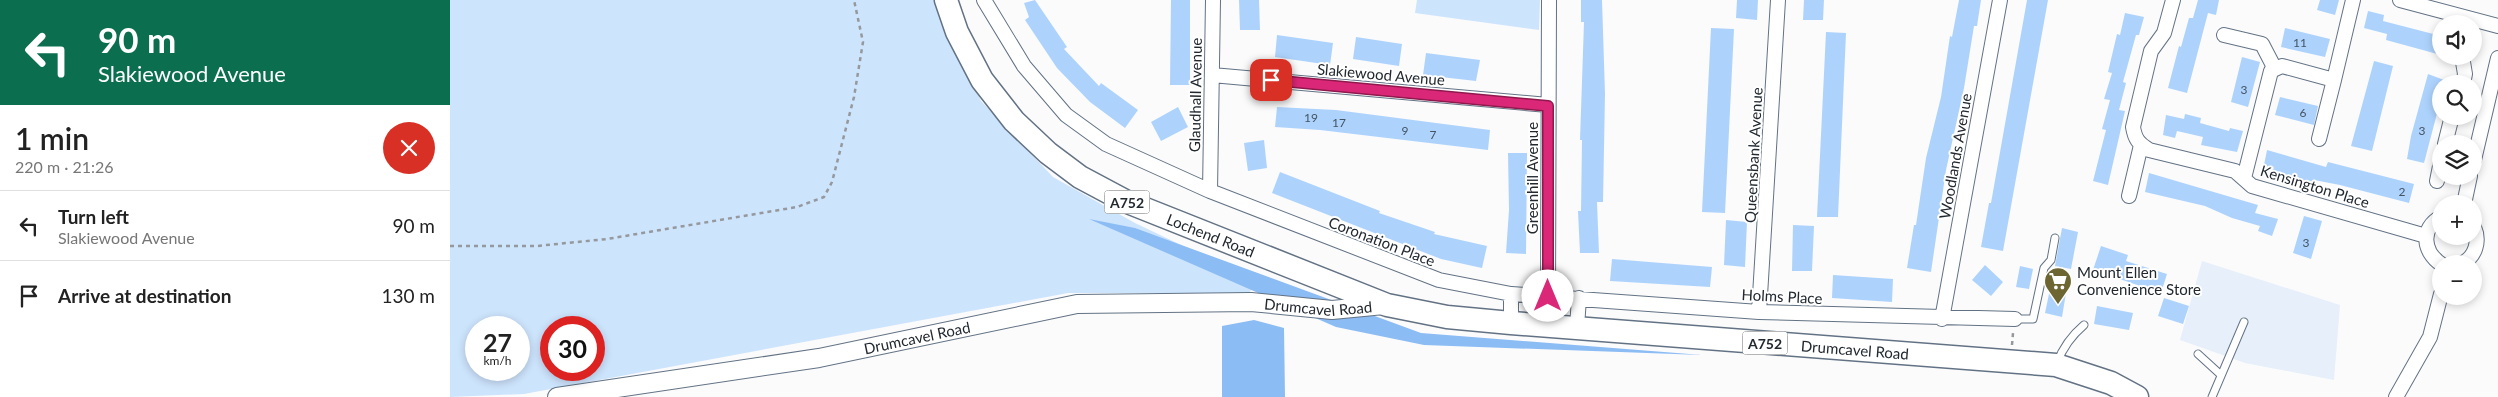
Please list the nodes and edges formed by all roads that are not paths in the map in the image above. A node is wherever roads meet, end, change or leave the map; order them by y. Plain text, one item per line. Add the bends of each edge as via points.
1 (946, 0) edge
2 (984, 0) edge
3 (1213, 0) edge
4 (1549, 0) edge
5 (1778, 0) edge
6 (2000, 0) edge
7 (2173, 0) edge
8 (2354, 0) edge
9 (2400, 0) edge
10 (2446, 15) edge
11 (2482, 23) edge
12 (2498, 26) edge
13 (2224, 35) dead end
14 (2498, 58) edge
15 (2275, 69) junction
16 (1212, 75) junction
17 (2334, 80) junction
18 (1548, 106) junction
19 (2480, 135) edge
20 (2319, 138) dead end
21 (2141, 145) junction
22 (2244, 178) junction
23 (1210, 192) junction
24 (2129, 196) dead end
25 (2432, 222) edge
26 (2426, 236) junction
27 (2055, 238) dead end
28 (2432, 255) edge
29 (1511, 294) junction
30 (1548, 296) junction
31 (1579, 298) junction
32 (1387, 304) junction
33 (2438, 305) edge
34 (1760, 312) junction
35 (1942, 319) junction
36 (2015, 319) joint
37 (1511, 322) junction
38 (2244, 322) dead end
39 (2084, 325) dead end
40 (1577, 327) junction
41 (2198, 354) dead end
42 (2056, 365) junction
43 (2221, 375) junction
44 (557, 397) edge
45 (2137, 397) edge
46 (2212, 397) edge
47 (2396, 397) edge

1 - 32 main road, Lochend Road / A752 via 957,32 982,80 1014,121 1080,177 1125,201
2 - 23 street, Coronation Place via 1024,66 1066,115 1106,144
3 - 16 street, Glaudhall Avenue
4 - 18 street, Greenhill Avenue
5 - 34 street, Queensbank Avenue
6 - 35 street, Woodlands Avenue
7 - 21 street via 2164,33 2152,51 2133,127 2135,139
8 - 17 street
9 - 10 street
11 - 12 street
13 - 15 street via 2262,44
14 - 19 street
15 - 17 street via 2282,66
15 - 22 street via 2271,71
16 - 18 street, Slakiewood Avenue
16 - 23 street, Glaudhall Avenue
17 - 20 street
18 - 30 street, Greenhill Avenue
21 - 22 street, Kensington Place via 2148,150 2235,171
21 - 24 street
22 - 26 street, Kensington Place via 2252,186
23 - 29 street, Coronation Place via 1439,280
25 - 26 street
26 - 28 street
27 - 36 lane via 2051,260 2044,268 2033,319
29 - 30 street, Coronation Place
29 - 37 street
30 - 31 street, Holms Place
31 - 34 street, Holms Place
31 - 40 street
32 - 37 main road, Drumcavel Road / A752 via 1447,316
32 - 44 street, Drumcavel Road via 1332,310 1252,302 1078,304 819,358
33 - 47 street via 2430,337
34 - 35 street, Holms Place
35 - 36 street, Holms Place
37 - 40 main road, Drumcavel Road / A752
38 - 43 lane
39 - 42 lane via 2062,349
40 - 42 main road, Drumcavel Road / A752
41 - 43 lane
42 - 45 main road, Drumcavel Road / A752 via 2111,383
43 - 46 lane

